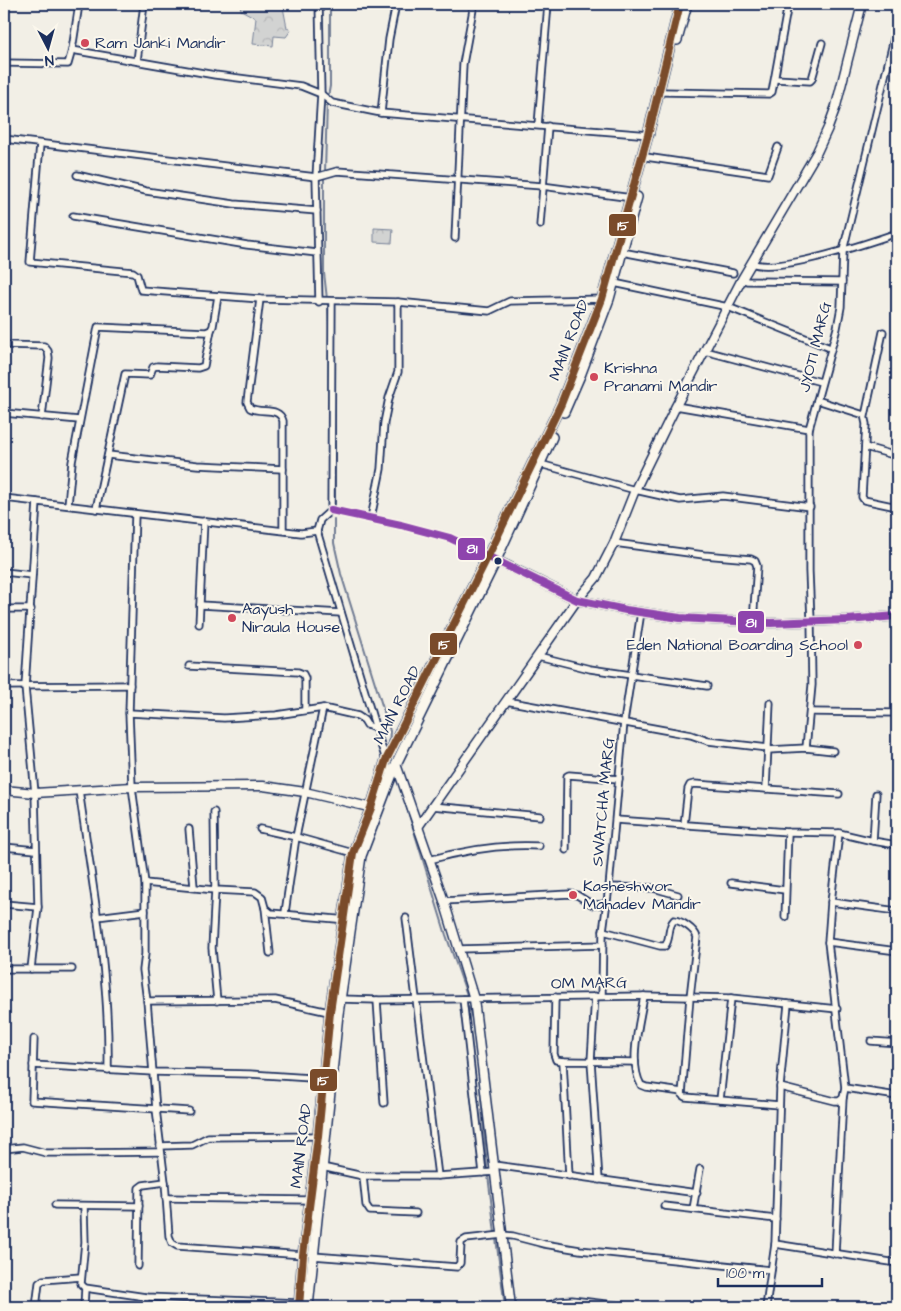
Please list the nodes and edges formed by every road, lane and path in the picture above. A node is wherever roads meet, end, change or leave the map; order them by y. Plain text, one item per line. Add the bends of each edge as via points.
1 (80, 4) edge
2 (144, 4) edge
3 (319, 4) edge
4 (396, 4) edge
5 (474, 4) edge
6 (548, 4) edge
7 (680, 4) edge
8 (688, 4) edge
9 (788, 4) edge
10 (862, 4) edge
11 (897, 26) edge
12 (822, 43) dead end
13 (72, 50) junction
14 (137, 60) junction
15 (4, 63) edge
16 (776, 79) junction
17 (663, 92) junction
18 (321, 94) junction
19 (381, 112) junction
20 (461, 120) junction
21 (538, 125) junction
22 (548, 126) junction
23 (650, 135) junction
24 (4, 139) edge
25 (40, 144) junction
26 (778, 147) dead end
27 (646, 157) junction
28 (78, 176) dead end
29 (316, 177) junction
30 (457, 180) junction
31 (542, 186) junction
32 (633, 198) junction
33 (317, 212) junction
34 (73, 216) dead end
35 (540, 226) dead end
36 (897, 233) edge
37 (454, 238) dead end
38 (843, 251) junction
39 (622, 252) junction
40 (317, 254) junction
41 (751, 264) junction
42 (734, 272) dead end
43 (742, 279) junction
44 (842, 282) junction
45 (614, 283) junction
46 (218, 296) junction
47 (260, 299) junction
48 (605, 299) junction
49 (319, 302) junction
50 (332, 302) junction
51 (398, 302) junction
52 (728, 307) junction
53 (211, 330) junction
54 (883, 332) dead end
55 (4, 345) edge
56 (830, 348) junction
57 (705, 351) junction
58 (821, 382) junction
59 (817, 400) junction
60 (676, 406) junction
61 (4, 413) edge
62 (864, 416) junction
63 (42, 417) junction
64 (79, 420) junction
65 (809, 429) junction
66 (865, 447) junction
67 (108, 455) junction
68 (897, 456) edge
69 (540, 464) junction
70 (283, 468) junction
71 (635, 490) junction
72 (4, 498) edge
73 (38, 502) junction
74 (68, 505) junction
75 (810, 507) junction
76 (897, 507) edge
77 (96, 509) junction
78 (331, 510) junction
79 (135, 514) junction
80 (371, 518) junction
81 (204, 521) junction
82 (283, 530) junction
83 (317, 531) junction
84 (614, 543) junction
85 (492, 558) junction
86 (4, 572) edge
87 (32, 576) junction
88 (577, 600) junction
89 (200, 605) junction
90 (4, 609) edge
91 (31, 609) junction
92 (641, 612) junction
93 (341, 613) junction
94 (897, 616) edge
95 (811, 621) junction
96 (752, 622) junction
97 (199, 624) dead end
98 (538, 656) junction
99 (189, 666) dead end
100 (631, 676) junction
101 (130, 685) junction
102 (4, 686) edge
103 (707, 686) dead end
104 (25, 687) junction
105 (506, 701) junction
106 (770, 703) dead end
107 (323, 708) junction
108 (305, 710) junction
109 (810, 712) junction
110 (129, 713) junction
111 (897, 713) edge
112 (624, 722) junction
113 (376, 729) junction
114 (806, 748) junction
115 (768, 749) junction
116 (833, 752) dead end
117 (386, 760) junction
118 (396, 764) junction
119 (391, 777) junction
120 (619, 779) junction
121 (132, 787) junction
122 (766, 789) junction
123 (4, 790) edge
124 (79, 790) junction
125 (305, 792) junction
126 (35, 793) junction
127 (839, 794) dead end
128 (876, 794) dead end
129 (432, 806) junction
130 (375, 809) junction
131 (214, 812) dead end
132 (540, 816) dead end
133 (616, 820) junction
134 (684, 825) junction
135 (418, 827) junction
136 (189, 829) dead end
137 (260, 829) dead end
138 (788, 832) junction
139 (838, 833) junction
140 (296, 836) junction
141 (873, 841) junction
142 (897, 845) edge
143 (539, 846) dead end
144 (4, 847) edge
145 (36, 850) junction
146 (566, 850) dead end
147 (353, 853) junction
148 (429, 860) junction
149 (145, 883) junction
150 (731, 883) dead end
151 (194, 887) junction
152 (609, 887) junction
153 (215, 890) junction
154 (786, 890) junction
155 (678, 895) dead end
156 (444, 901) junction
157 (831, 902) junction
158 (4, 904) edge
159 (608, 904) junction
160 (38, 907) junction
161 (265, 908) junction
162 (145, 911) junction
163 (897, 911) edge
164 (285, 914) junction
165 (97, 917) junction
166 (784, 917) dead end
167 (406, 918) dead end
168 (348, 920) junction
169 (603, 931) junction
170 (828, 942) junction
171 (603, 945) junction
172 (458, 949) junction
173 (897, 951) edge
174 (270, 953) dead end
175 (31, 969) junction
176 (72, 969) dead end
177 (4, 970) edge
178 (598, 996) junction
179 (644, 996) junction
180 (555, 997) junction
181 (690, 998) junction
182 (731, 998) junction
183 (340, 999) junction
184 (417, 999) junction
185 (463, 999) junction
186 (474, 999) junction
187 (378, 1000) junction
188 (147, 1001) junction
189 (217, 1001) junction
190 (788, 1004) junction
191 (837, 1008) junction
192 (334, 1013) junction
193 (34, 1039) dead end
194 (871, 1041) dead end
195 (897, 1043) edge
196 (563, 1061) junction
197 (591, 1061) junction
198 (636, 1062) junction
199 (33, 1065) junction
200 (108, 1070) junction
201 (153, 1072) junction
202 (327, 1079) junction
203 (780, 1086) junction
204 (845, 1088) junction
205 (682, 1092) junction
206 (897, 1096) edge
207 (843, 1098) junction
208 (720, 1100) junction
209 (384, 1103) dead end
210 (779, 1105) junction
211 (156, 1109) junction
212 (189, 1111) dead end
213 (318, 1136) junction
214 (4, 1149) edge
215 (160, 1149) junction
216 (322, 1167) junction
217 (700, 1169) dead end
218 (490, 1171) junction
219 (363, 1176) junction
220 (438, 1176) junction
221 (569, 1176) junction
222 (599, 1180) junction
223 (165, 1182) junction
224 (697, 1193) junction
225 (166, 1198) junction
226 (309, 1200) junction
227 (55, 1204) dead end
228 (84, 1206) junction
229 (139, 1206) junction
230 (664, 1206) dead end
231 (693, 1209) junction
232 (416, 1213) dead end
233 (776, 1219) junction
234 (502, 1235) junction
235 (776, 1244) junction
236 (835, 1254) junction
237 (303, 1255) junction
238 (313, 1256) junction
239 (897, 1263) edge
240 (138, 1266) dead end
241 (772, 1270) junction
242 (81, 1277) junction
243 (85, 1288) junction
244 (146, 1297) junction
245 (302, 1306) edge
246 (36, 1307) edge
247 (84, 1307) edge
248 (145, 1307) edge
249 (511, 1307) edge
250 (546, 1307) edge
251 (631, 1307) edge
252 (766, 1307) edge

1 - 13 street
2 - 14 street
3 - 18 street
4 - 19 street
5 - 20 street via 463,64
6 - 21 street
7 - 23 main road, MAIN ROAD
8 - 17 main road, MAIN ROAD
9 - 16 street
10 - 41 street via 828,128
11 - 38 street, JYOTI MARG
12 - 16 street via 810,81
13 - 14 street
13 - 15 street via 68,64
14 - 18 street via 215,75 301,86
16 - 17 street via 774,89 768,94
17 - 23 main road, MAIN ROAD
18 - 19 street via 332,103
18 - 29 street
19 - 20 street
20 - 21 street
20 - 30 street
21 - 22 street
22 - 23 street
22 - 31 street
23 - 27 main road, MAIN ROAD
23 - 32 main road, MAIN ROAD
24 - 25 street
25 - 29 street
25 - 46 street via 30,262 133,272 141,290
26 - 27 street via 768,174
27 - 32 main road, MAIN ROAD
28 - 33 street via 146,191
29 - 30 street via 334,171
29 - 33 street
30 - 31 street
30 - 37 street
31 - 32 street
31 - 35 street
32 - 39 main road, MAIN ROAD
32 - 48 main road, MAIN ROAD
33 - 40 street
34 - 40 street
36 - 38 street
38 - 41 street via 790,262
38 - 44 street, JYOTI MARG
39 - 42 street
39 - 45 main road, MAIN ROAD
40 - 49 street
41 - 43 street
43 - 44 street
43 - 52 street
44 - 56 street, JYOTI MARG via 841,306
45 - 48 main road, MAIN ROAD
45 - 52 street
46 - 47 street
46 - 53 street
47 - 49 street
47 - 70 street via 247,402 250,408 278,412 281,416
48 - 51 street via 510,301 489,311
48 - 69 main road, MAIN ROAD via 581,373
48 - 85 main road, MAIN ROAD
49 - 50 street
50 - 51 street
50 - 78 street
51 - 80 street via 398,372 384,422 381,470
52 - 56 street
52 - 57 street
53 - 64 street via 98,327
53 - 67 street via 204,366 157,366 150,374 125,374
54 - 62 street
55 - 63 street via 44,346 48,352
56 - 58 street, JYOTI MARG
57 - 58 street
57 - 60 street
58 - 59 street, JYOTI MARG
59 - 62 street
59 - 65 street, JYOTI MARG
60 - 65 street
60 - 71 street
61 - 63 street
62 - 66 street
63 - 64 street
64 - 74 street
65 - 75 street, JYOTI MARG
66 - 68 street
66 - 76 street via 863,499
67 - 70 street via 196,465
67 - 77 street
69 - 71 street
69 - 85 main road, MAIN ROAD
70 - 82 street
71 - 75 street via 680,500 723,496
71 - 84 street
72 - 73 street
73 - 74 street
73 - 87 street
74 - 77 street
75 - 95 street, JYOTI MARG
77 - 79 street
78 - 80 street
78 - 83 street via 320,520
79 - 81 street
79 - 101 street
80 - 85 street via 450,538
81 - 82 street
81 - 89 street
82 - 83 street
83 - 93 street
84 - 88 street via 596,578
84 - 96 street via 755,561
85 - 88 street
85 - 117 main road, MAIN ROAD
85 - 118 main road, MAIN ROAD
86 - 87 street
87 - 91 street
88 - 92 street
88 - 98 street
89 - 93 street
89 - 97 street
90 - 91 street
91 - 104 street
92 - 96 street
92 - 100 street, SWATCHA MARG
93 - 113 street
94 - 95 street
95 - 96 street
95 - 109 street, JYOTI MARG
98 - 100 street
98 - 105 street
99 - 108 street via 298,672 305,678
100 - 103 street
100 - 112 street, SWATCHA MARG
101 - 104 street
101 - 110 street
102 - 104 street
104 - 126 street
105 - 112 street
105 - 129 street
106 - 115 street
107 - 108 street
107 - 113 street via 358,716
107 - 125 street
108 - 110 street via 224,718
109 - 111 street
109 - 114 street, JYOTI MARG
110 - 121 street
112 - 115 street via 708,741
112 - 120 street, SWATCHA MARG
113 - 117 street
114 - 115 street
114 - 116 street
115 - 122 street
117 - 119 street
117 - 130 main road, MAIN ROAD
118 - 119 main road, MAIN ROAD
118 - 135 street
119 - 130 main road, MAIN ROAD
120 - 133 street, SWATCHA MARG
120 - 146 street via 567,776
121 - 124 street
121 - 125 street via 263,786
121 - 149 street
122 - 127 street
122 - 134 street via 692,784 688,789
123 - 126 street
124 - 126 street
124 - 165 street
125 - 130 street
125 - 140 street
126 - 145 street
128 - 141 street
129 - 132 street
129 - 135 street
130 - 147 main road, MAIN ROAD
130 - 168 main road, MAIN ROAD
131 - 153 street
133 - 134 street
133 - 152 street, SWATCHA MARG
134 - 138 street
135 - 148 street
136 - 151 street
137 - 140 street
138 - 139 street
138 - 154 street
139 - 141 street
139 - 157 street
140 - 147 street
140 - 164 street
141 - 142 street
143 - 148 street via 457,852
144 - 145 street
145 - 160 street
147 - 168 main road, MAIN ROAD
148 - 156 street
149 - 151 street
149 - 162 street
150 - 154 street
151 - 153 street
152 - 155 street via 653,888
152 - 159 street, SWATCHA MARG
153 - 161 street via 255,892 262,897
153 - 189 street via 212,948
154 - 166 street
156 - 159 street via 570,894 593,905
156 - 172 street
157 - 163 street
157 - 170 street
158 - 160 street
159 - 169 street, SWATCHA MARG
160 - 175 street
161 - 164 street via 271,913
161 - 174 street
162 - 165 street
162 - 188 street via 142,970
164 - 168 street
165 - 200 street via 109,1043
167 - 184 street
168 - 183 main road, MAIN ROAD
168 - 192 main road, MAIN ROAD
169 - 171 street, SWATCHA MARG
169 - 181 street via 660,946 668,943 674,920 695,932
170 - 173 street
170 - 191 street
171 - 172 street
171 - 178 street, SWATCHA MARG
172 - 186 street
175 - 176 street
175 - 177 street
178 - 179 street, OM MARG
178 - 180 street, OM MARG
178 - 197 street, SWATCHA MARG
179 - 181 street, OM MARG
179 - 198 street
180 - 186 street, OM MARG
180 - 196 street via 554,1054 556,1060
181 - 182 street, OM MARG
181 - 205 street
182 - 190 street, OM MARG
182 - 208 street
183 - 187 street, OM MARG
183 - 192 main road, MAIN ROAD
184 - 185 street, OM MARG
184 - 187 street, OM MARG
184 - 220 street
185 - 186 street, OM MARG
185 - 218 street
186 - 218 street
187 - 209 street
188 - 189 street
188 - 201 street
189 - 192 street via 275,1000
190 - 191 street, OM MARG
190 - 203 street
191 - 204 street
192 - 202 main road, MAIN ROAD
193 - 199 street
194 - 195 street
196 - 197 street
196 - 221 street
197 - 198 street
197 - 222 street, SWATCHA MARG
198 - 205 street via 641,1086
199 - 200 street
199 - 211 street via 32,1101
200 - 201 street
201 - 202 street
201 - 211 street
202 - 213 main road, MAIN ROAD
202 - 216 main road, MAIN ROAD
203 - 207 street via 835,1101
203 - 210 street
204 - 206 street
204 - 207 street
205 - 208 street via 685,1097
207 - 236 street
208 - 210 street
210 - 233 street
211 - 212 street
211 - 215 street
213 - 215 street via 208,1137 195,1145
213 - 226 main road, MAIN ROAD
214 - 215 street via 23,1147 46,1153 72,1154
215 - 223 street
216 - 219 street
216 - 238 main road, MAIN ROAD
217 - 224 street
218 - 220 street
218 - 221 street
218 - 234 street
219 - 220 street
219 - 232 street via 366,1205 370,1212
221 - 222 street
222 - 224 street
223 - 225 street
223 - 229 street via 141,1186
224 - 231 street
225 - 226 street
225 - 237 street via 169,1236 177,1246
226 - 237 main road, MAIN ROAD
227 - 228 street
228 - 229 street
228 - 242 street via 85,1242
229 - 240 street
230 - 231 street
231 - 233 street
233 - 235 street
234 - 238 street via 466,1239 462,1242 457,1267
234 - 241 street via 580,1250
234 - 249 street
235 - 236 street
235 - 241 street
236 - 239 street
237 - 245 main road, MAIN ROAD
238 - 245 main road, MAIN ROAD
241 - 252 street
242 - 243 street
242 - 246 street via 43,1280 39,1283
243 - 244 street
243 - 247 street
244 - 245 street
244 - 248 street
250 - 251 street via 572,1300

